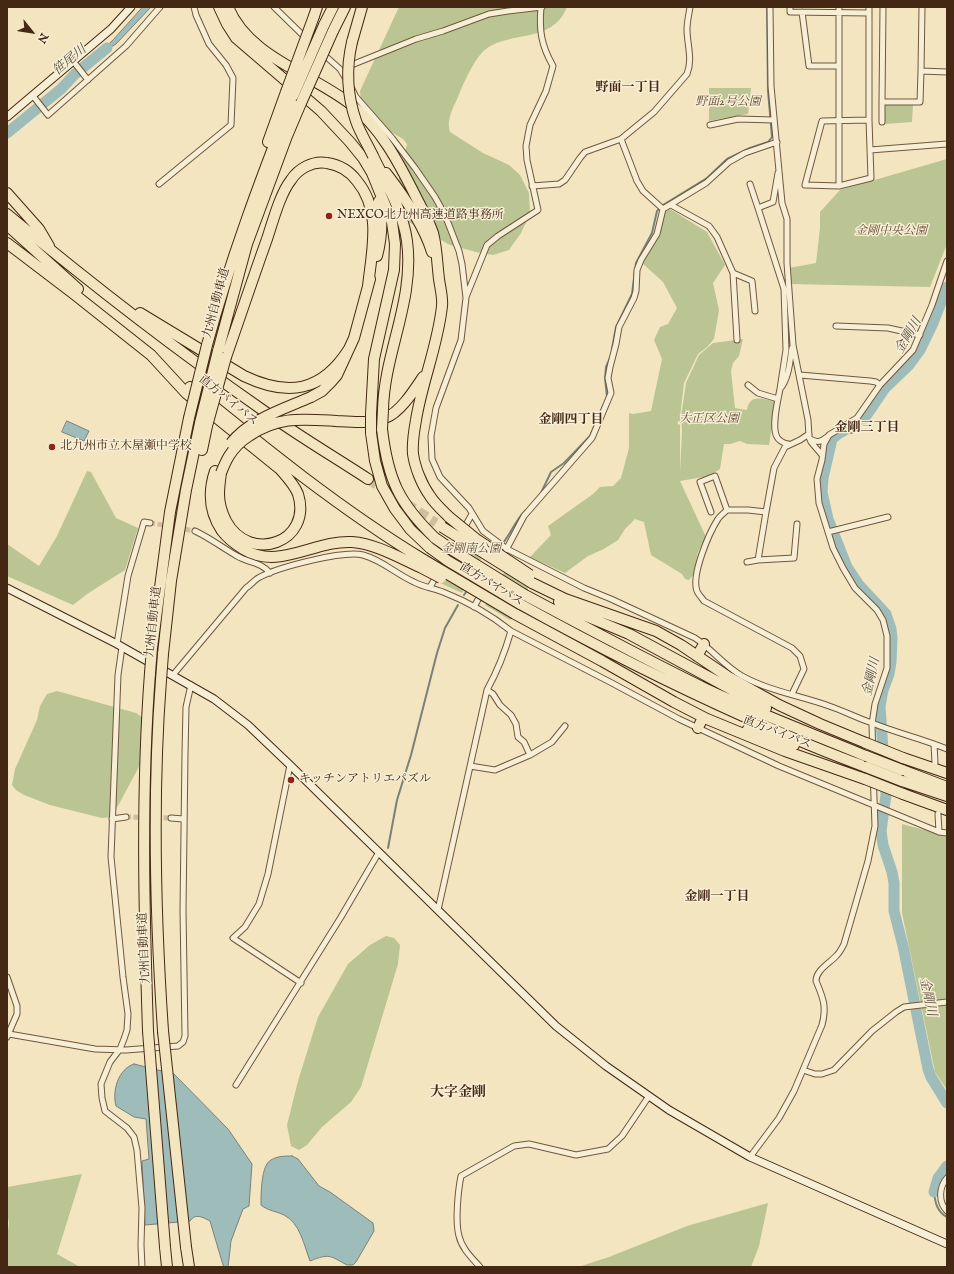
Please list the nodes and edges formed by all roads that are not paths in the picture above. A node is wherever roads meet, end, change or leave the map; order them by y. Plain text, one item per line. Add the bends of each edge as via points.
1 (131, 7) edge
2 (160, 7) edge
3 (194, 7) edge
4 (219, 7) edge
5 (228, 7) edge
6 (274, 7) edge
7 (333, 7) edge
8 (345, 7) edge
9 (362, 7) edge
10 (541, 7) edge
11 (690, 7) edge
12 (770, 7) edge
13 (790, 7) edge
14 (883, 7) edge
15 (922, 7) edge
16 (839, 10) edge
17 (869, 10) edge
18 (316, 12) edge
19 (802, 12) junction
20 (329, 28) junction
21 (75, 64) junction
22 (839, 66) junction
23 (340, 69) junction
24 (921, 71) junction
25 (947, 72) edge
26 (87, 79) junction
27 (289, 94) junction
28 (34, 98) junction
29 (882, 102) junction
30 (7, 116) edge
31 (774, 120) junction
32 (839, 120) junction
33 (869, 120) junction
34 (882, 122) dead end
35 (710, 125) dead end
36 (621, 139) junction
37 (348, 140) junction
38 (776, 142) junction
39 (947, 144) edge
40 (870, 150) junction
41 (374, 156) junction
42 (779, 170) junction
43 (159, 184) dead end
44 (750, 184) dead end
45 (532, 186) junction
46 (840, 186) junction
47 (7, 193) edge
48 (671, 205) junction
49 (758, 208) junction
50 (664, 209) junction
51 (7, 214) edge
52 (7, 225) edge
53 (7, 243) edge
54 (52, 251) junction
55 (947, 261) edge
56 (733, 273) junction
57 (439, 275) junction
58 (368, 286) junction
59 (466, 298) junction
60 (755, 311) dead end
61 (836, 326) dead end
62 (920, 335) junction
63 (737, 340) dead end
64 (793, 345) junction
65 (349, 349) junction
66 (434, 351) junction
67 (222, 354) junction
68 (151, 355) junction
69 (800, 375) junction
70 (748, 385) dead end
71 (880, 386) junction
72 (780, 389) junction
73 (778, 399) junction
74 (849, 423) junction
75 (852, 430) dead end
76 (829, 435) junction
77 (809, 436) junction
78 (788, 444) junction
79 (822, 455) junction
80 (218, 472) junction
81 (368, 479) tunnel mouth
82 (727, 510) junction
83 (710, 512) dead end
84 (766, 512) junction
85 (472, 514) junction
86 (888, 517) dead end
87 (150, 523) dead end
88 (797, 524) dead end
89 (439, 525) tunnel mouth
90 (194, 531) tunnel mouth
91 (828, 532) junction
92 (457, 540) dead end
93 (453, 547) dead end
94 (507, 549) junction
95 (758, 560) junction
96 (747, 562) dead end
97 (422, 563) junction
98 (270, 573) junction
99 (533, 580) junction
100 (430, 587) junction
101 (7, 588) edge
102 (542, 589) junction
103 (474, 607) junction
104 (647, 627) junction
105 (511, 631) junction
106 (704, 644) junction
107 (119, 646) junction
108 (698, 656) junction
109 (602, 661) junction
110 (173, 675) junction
111 (191, 685) junction
112 (487, 690) junction
113 (792, 694) junction
114 (703, 717) junction
115 (872, 724) junction
116 (565, 726) dead end
117 (698, 728) junction
118 (934, 744) junction
119 (846, 748) junction
120 (947, 749) edge
121 (530, 755) junction
122 (840, 758) junction
123 (934, 763) dead end
124 (290, 765) junction
125 (470, 766) junction
126 (947, 773) edge
127 (947, 787) edge
128 (947, 796) edge
129 (874, 804) junction
130 (942, 812) edge
131 (126, 817) tunnel mouth
132 (172, 818) tunnel mouth
133 (112, 819) junction
134 (183, 819) junction
135 (939, 832) junction
136 (947, 833) edge
137 (379, 852) junction
138 (438, 910) junction
139 (7, 977) edge
140 (301, 983) junction
141 (947, 1002) edge
142 (8, 1035) edge
143 (120, 1049) junction
144 (803, 1070) junction
145 (236, 1085) dead end
146 (649, 1096) junction
147 (750, 1157) junction
148 (947, 1178) edge
149 (947, 1211) edge
150 (947, 1244) edge
151 (142, 1267) edge
152 (167, 1267) edge
153 (189, 1267) edge
154 (480, 1267) edge

1 - 21 street
2 - 26 street via 126,46
3 - 43 street via 209,44 233,78 231,125
4 - 37 highway via 236,38 321,111
5 - 57 highway via 241,30 261,48 345,100 370,123 401,166 426,216 438,259
6 - 23 street
7 - 20 highway, 九州自動車道
8 - 20 highway, 九州自動車道
9 - 41 highway, bridge via 352,42 348,70 350,102 356,122
10 - 23 street via 489,14
10 - 45 street via 540,27 543,44 553,66 546,91 530,125 526,146
11 - 36 street via 687,30 690,54 687,74 654,112
12 - 31 street
13 - 19 street via 790,12
14 - 29 street
15 - 24 street
16 - 17 street
16 - 19 street
16 - 22 street
17 - 33 street
18 - 27 highway, bridge
19 - 22 street via 809,66
20 - 27 highway, 九州自動車道, bridge
20 - 67 highway, 九州自動車道, bridge via 247,244
21 - 26 street
21 - 28 street
22 - 32 street
23 - 59 street via 356,97 415,168 445,215 459,251
24 - 25 street
24 - 29 street via 920,102
26 - 28 street via 48,115
27 - 152 highway, 九州自動車道, bridge via 264,154 207,345 170,512 152,648 144,768 143,853 148,1030
28 - 30 street
29 - 34 street
31 - 35 street via 738,119
31 - 38 street
32 - 33 street
32 - 46 street
32 - 46 street via 822,120 805,185
33 - 40 street
36 - 45 street via 585,152 559,184
36 - 50 street via 643,191
37 - 58 highway via 373,185 382,215 381,238
37 - 122 highway, bridge via 363,158 380,189 392,222 395,244 394,270 374,359 371,433 382,486 410,529 448,561 578,636 712,702
38 - 42 street
38 - 48 street via 745,153 729,162 706,184
39 - 40 street
40 - 46 street via 871,178
41 - 57 highway via 414,216 429,245
41 - 119 highway, bridge via 401,215 409,267 405,301 383,394 382,429 385,454 402,500 418,522 454,552 589,629 707,689
42 - 49 street via 773,202
42 - 64 street via 782,203 787,219 787,263
44 - 49 street
45 - 59 street via 538,210 487,245
47 - 54 highway via 39,229
48 - 50 street
48 - 56 street via 713,230
49 - 72 street via 784,289 786,350
50 - 94 street via 657,234 637,270 634,298 619,327 608,378 611,393 592,438 524,516
51 - 54 highway, 直方バイパス
52 - 68 highway, 直方バイパス
53 - 68 highway
54 - 65 highway via 155,323 260,384 276,388 294,388 311,384 335,368
54 - 81 highway, 直方バイパス via 142,322 264,412
55 - 62 street
56 - 60 street via 752,281
56 - 63 street
57 - 66 highway via 442,305
58 - 65 highway
58 - 67 highway via 373,247 372,210 368,197 358,181 346,169 323,162 311,164 295,174 289,182
59 - 85 street via 461,340 436,408 432,459 440,477
61 - 62 street via 888,328
62 - 71 street via 913,350
64 - 69 street
64 - 72 street via 786,379
65 - 80 highway, bridge via 337,375 322,391 246,428 223,453
66 - 80 highway, bridge via 424,375 412,394 386,418 364,422 274,422 242,441
66 - 99 highway, bridge via 419,401 413,438 413,454 420,477 430,497 448,517
67 - 153 highway, 九州自動車道, bridge via 203,425 171,581 160,680 155,769 157,948 163,1031
68 - 80 highway via 186,393 280,469 290,480 298,493 300,512 296,526 289,536 280,542 267,545 254,544 236,534 222,512
68 - 97 highway, 直方バイパス via 323,493
69 - 71 street via 870,381
69 - 77 street
70 - 73 street via 758,393
71 - 74 street via 863,412
72 - 73 street
73 - 78 street via 776,436
74 - 75 street
74 - 76 street
76 - 77 street via 819,442
76 - 79 street
77 - 78 street
77 - 79 street
78 - 84 street via 774,468
79 - 91 street via 817,479 818,503
80 - 97 highway via 210,492 211,508 217,523 235,544 257,556 281,557 338,542 353,542
82 - 83 street via 715,476 700,482
82 - 84 street
82 - 113 street via 718,518 701,555 696,575 696,590 704,601 792,648 800,656 804,669
84 - 95 street
85 - 92 street
85 - 94 street via 483,531
86 - 91 street
87 - 107 street via 144,522 128,576
88 - 95 street via 794,558
89 - 99 highway, 直方バイパス, bridge
90 - 98 street via 239,557 265,567
91 - 115 street via 843,568 855,588 877,610 883,620 887,636 887,668 875,704
93 - 100 street
94 - 103 street
94 - 106 street
95 - 96 street
97 - 109 highway, 直方バイパス, bridge
98 - 100 street via 344,554 361,554 374,558 414,582
98 - 110 street via 246,588
99 - 102 highway, 直方バイパス
99 - 104 highway via 565,594 625,614
100 - 103 street
101 - 107 street
102 - 104 highway, 直方バイパス
102 - 119 highway via 574,611 629,634 750,700
103 - 105 street
104 - 108 highway, 直方バイパス
105 - 112 street via 505,653
105 - 117 street
106 - 108 highway
106 - 113 street via 743,677
107 - 110 street
107 - 133 street
108 - 126 highway, 直方バイパス, bridge via 727,676 779,705 903,758
109 - 114 highway, 直方バイパス
109 - 122 highway via 735,725
110 - 111 street
111 - 124 street via 248,725
111 - 134 street via 186,707
112 - 121 street via 511,715 516,724 518,737 524,742
112 - 125 street
113 - 115 street
114 - 117 highway
114 - 130 highway, 直方バイパス, bridge via 785,751 903,794
115 - 118 street
115 - 129 street
116 - 121 street via 552,742
117 - 129 street via 779,766
118 - 120 street
118 - 123 street
119 - 127 highway, bridge
121 - 125 street via 495,770
122 - 128 highway, bridge
124 - 137 street
124 - 140 street via 268,874 259,904 245,927 233,938
125 - 138 street
129 - 135 street
129 - 144 street via 875,826 868,861 844,944 816,978 825,1014
130 - 135 street
131 - 133 street
132 - 134 street
133 - 143 street via 111,858 128,1014 127,1030
134 - 143 street via 185,1036 178,1046
135 - 136 street
137 - 138 street
137 - 140 street
138 - 146 street via 556,1026
139 - 142 street via 17,1006 17,1014
140 - 145 street
141 - 144 street via 904,1007 872,1031 834,1070 815,1074
142 - 143 street via 95,1049
143 - 151 street via 110,1062 101,1084 102,1098 105,1111 128,1128 138,1150 142,1208
144 - 147 street via 779,1118
146 - 147 street
146 - 154 street via 622,1136 608,1149 576,1155 529,1144 514,1146 461,1176 459,1236 465,1250
147 - 150 street
148 - 149 street via 940,1194

